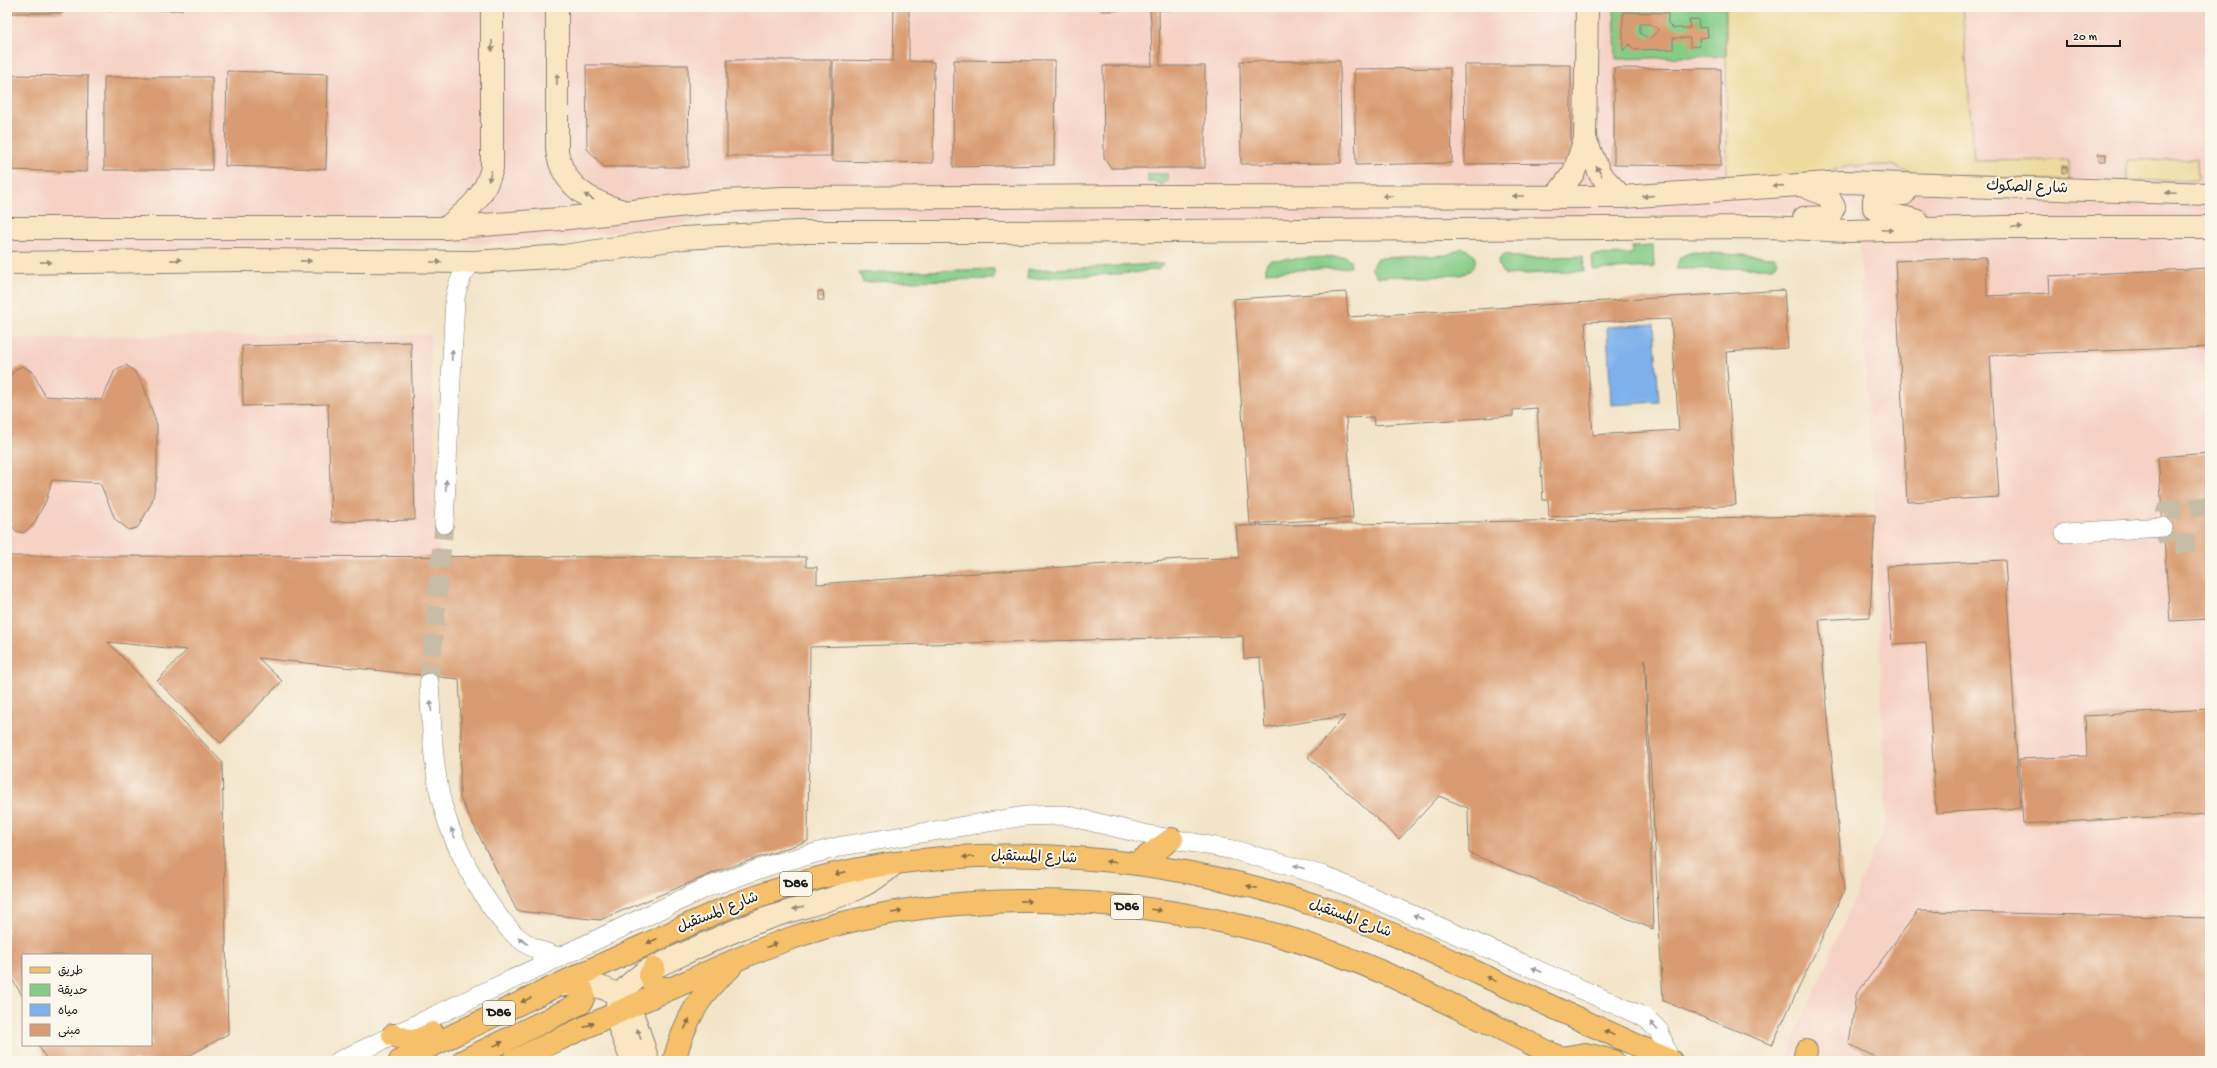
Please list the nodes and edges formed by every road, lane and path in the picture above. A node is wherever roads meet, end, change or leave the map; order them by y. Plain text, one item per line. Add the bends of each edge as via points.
1 (492, 7) edge
2 (557, 7) edge
3 (1587, 7) edge
4 (1586, 139) junction
5 (1802, 185) junction
6 (2006, 188) junction
7 (2210, 194) edge
8 (1556, 196) junction
9 (1622, 197) junction
10 (625, 211) junction
11 (1768, 227) junction
12 (2210, 227) edge
13 (7, 228) edge
14 (446, 228) junction
15 (1929, 229) junction
16 (474, 262) junction
17 (7, 263) edge
18 (444, 524) tunnel mouth
19 (2163, 527) dead end
20 (2065, 533) dead end
21 (429, 683) tunnel mouth
22 (1172, 839) junction
23 (896, 863) junction
24 (1136, 864) junction
25 (747, 955) junction
26 (558, 957) junction
27 (654, 968) junction
28 (565, 985) junction
29 (671, 988) junction
30 (621, 1005) junction
31 (471, 1027) junction
32 (393, 1035) junction
33 (1564, 1059) edge
34 (339, 1061) edge
35 (400, 1061) edge
36 (463, 1061) edge
37 (513, 1061) edge
38 (632, 1061) edge
39 (648, 1061) edge
40 (674, 1061) edge
41 (1613, 1061) edge
42 (1670, 1061) edge

1 -> 14 street via 492,168 486,187 475,204
10 -> 2 street via 602,204 580,192 568,180 560,165 557,149
3 - 4 street
4 - 8 street via 1574,172
9 -> 4 street via 1600,174
5 - 6 street, شارع الصكوك via 1844,182
5 -> 9 street, شارع الصكوك
5 - 11 street via 1831,199 1834,206 1832,214 1825,218 1784,220
7 -> 6 street, شارع الصكوك
6 - 15 street via 1992,194 1883,194 1874,200 1874,208 1880,213 1908,218
8 - 9 street, شارع الصكوك
8 -> 10 street, شارع الصكوك via 782,198
10 - 14 street, شارع الصكوك
11 -> 15 street via 1848,230
11 - 16 street via 798,232 683,238 564,256
15 -> 12 street
13 - 14 street, شارع الصكوك
17 -> 16 street via 238,260
18 -> 16 street via 455,298 462,276 467,267
19 - 20 street
26 -> 21 street via 535,949 516,936 501,919 478,885 453,834 443,807 438,780
22 - 24 main road
22 - 26 street via 1051,814 876,839 808,854 721,882
42 -> 22 street via 1659,1031 1651,1022 1570,984 1324,876 1234,850
24 -> 23 main road, شارع المستقبل / D86 via 1007,856
23 -> 27 street via 876,879 853,892 761,920
23 -> 28 main road, شارع المستقبل / D86 via 812,879 730,906
42 -> 24 main road, شارع المستقبل / D86 via 1425,948 1332,910 1235,882
25 - 29 main road, D86
25 -> 33 main road, D86 via 790,938 836,925 928,907 1022,901 1125,906 1210,920 1298,942 1391,976
40 -> 25 main road via 691,1014 706,991
26 - 32 street
27 - 29 main road via 650,975 653,983 660,988
27 - 30 street via 636,978
28 - 30 street via 602,987
28 -> 31 main road, شارع المستقبل / D86
36 -> 28 main road via 581,1003 584,993 581,989
29 - 30 main road, D86
37 -> 30 main road, D86
30 - 38 street
39 -> 30 street
31 - 32 main road via 453,1025 413,1042
31 - 35 main road, شارع المستقبل / D86
32 - 34 street
33 - 41 main road via 1585,1054

